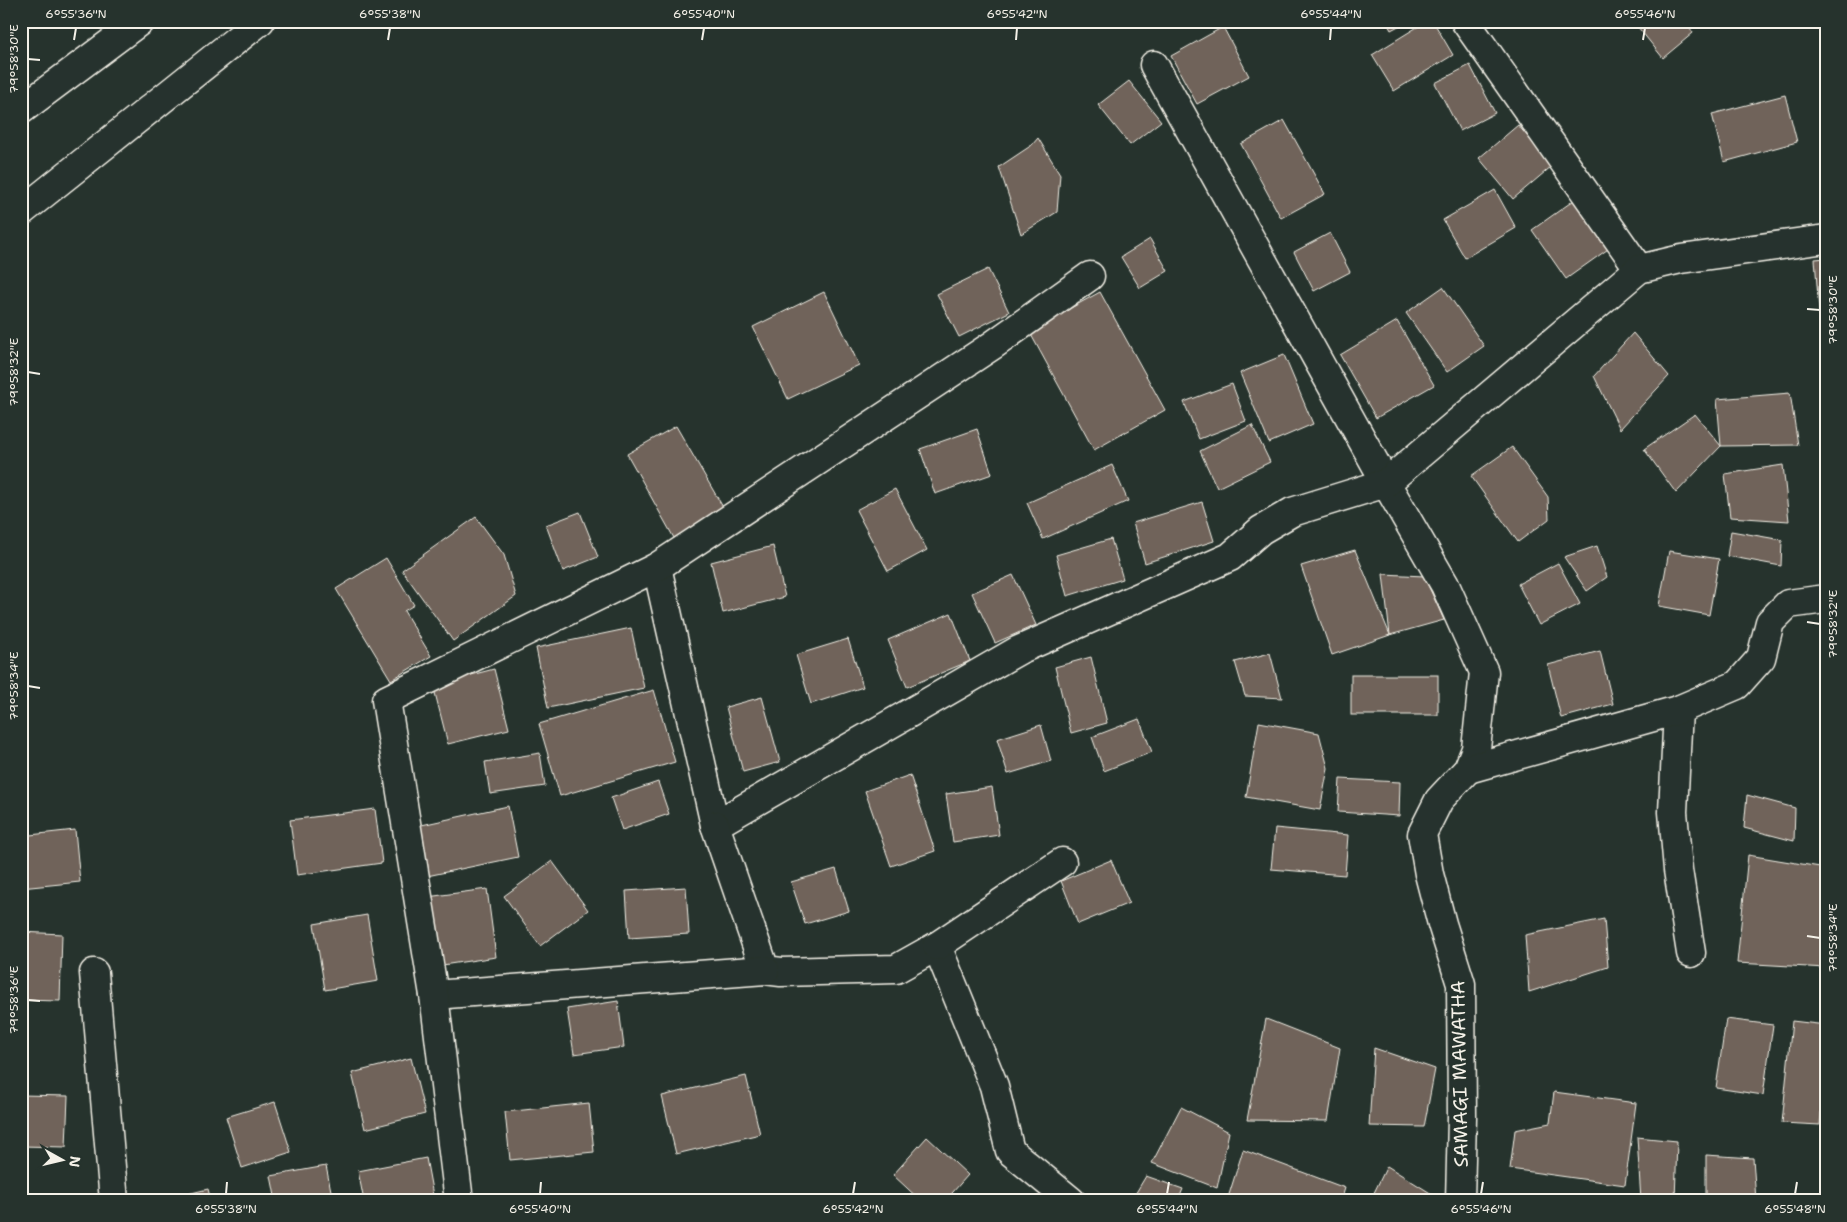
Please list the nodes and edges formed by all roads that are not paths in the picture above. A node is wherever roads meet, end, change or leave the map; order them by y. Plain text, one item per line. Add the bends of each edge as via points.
1 (140, 21) edge
2 (260, 21) edge
3 (1465, 21) edge
4 (1154, 65) dead end
5 (21, 110) edge
6 (21, 212) edge
7 (1826, 239) edge
8 (1639, 269) junction
9 (1090, 276) dead end
10 (1386, 483) junction
11 (657, 566) junction
12 (1826, 599) edge
13 (1678, 710) junction
14 (1468, 769) junction
15 (715, 825) junction
16 (1062, 862) dead end
17 (937, 946) junction
18 (1691, 954) dead end
19 (765, 970) junction
20 (94, 973) dead end
21 (434, 995) junction
22 (114, 1201) edge
23 (459, 1201) edge
24 (1070, 1201) edge
25 (1460, 1201) edge

1 - 5 main road
2 - 6 main road
3 - 8 main road
4 - 10 main road, SAMAGI MAWATHA
7 - 8 main road via 1681,259
8 - 10 main road
9 - 11 main road via 993,345
10 - 14 main road, SAMAGI MAWATHA via 1445,585 1484,672 1476,749
10 - 15 main road via 1292,512 1261,530 1230,557 1018,650
11 - 15 main road
11 - 21 main road via 386,700
12 - 13 main road via 1788,604 1770,622 1761,658 1737,685
13 - 14 main road
13 - 18 main road via 1672,812
14 - 25 main road, SAMAGI MAWATHA via 1439,800 1422,834 1429,874 1461,984
15 - 19 main road
16 - 17 main road
17 - 19 main road via 896,969
17 - 24 main road via 994,1086 1010,1151
19 - 21 main road
20 - 22 main road
21 - 23 main road

